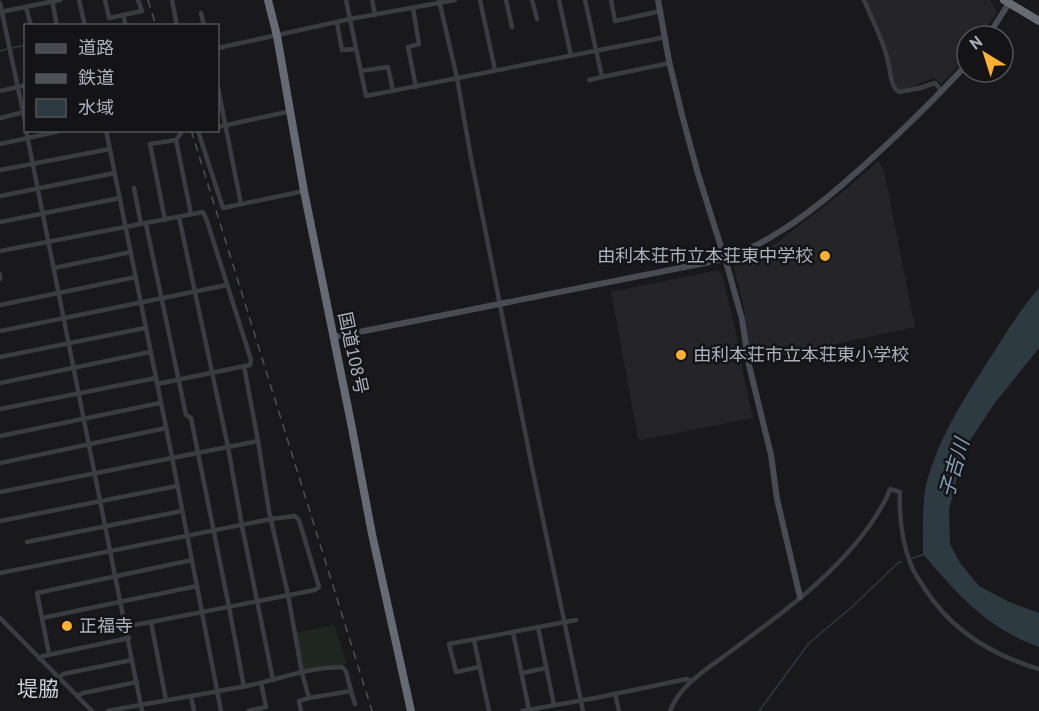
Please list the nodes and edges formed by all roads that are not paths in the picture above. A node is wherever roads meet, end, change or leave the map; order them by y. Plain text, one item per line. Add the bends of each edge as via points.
1 (60, 0) edge
2 (79, 0) edge
3 (105, 0) edge
4 (138, 0) edge
5 (172, 0) edge
6 (268, 0) edge
7 (346, 0) edge
8 (372, 0) edge
9 (455, 0) edge
10 (480, 0) edge
11 (506, 0) edge
12 (532, 0) edge
13 (559, 0) edge
14 (585, 0) edge
15 (611, 0) edge
16 (658, 0) edge
17 (864, 0) edge
18 (52, 1) edge
19 (440, 1) edge
20 (1007, 2) edge
21 (0, 3) edge
22 (26, 6) junction
23 (413, 8) junction
24 (1, 11) edge
25 (661, 11) junction
26 (201, 13) dead end
27 (123, 15) junction
28 (375, 15) junction
29 (350, 20) junction
30 (537, 20) dead end
31 (1039, 21) edge
32 (336, 23) junction
33 (30, 24) edge
34 (57, 24) edge
35 (85, 24) edge
36 (125, 24) edge
37 (177, 24) edge
38 (204, 24) edge
39 (995, 24) edge
40 (512, 27) dead end
41 (277, 36) junction
42 (666, 37) junction
43 (219, 48) edge
44 (356, 49) junction
45 (596, 51) junction
46 (571, 56) junction
47 (670, 63) junction
48 (495, 70) junction
49 (361, 71) junction
50 (602, 77) junction
51 (955, 77) edge
52 (457, 78) junction
53 (589, 80) dead end
54 (24, 86) edge
55 (18, 87) junction
56 (416, 87) junction
57 (0, 91) edge
58 (393, 91) junction
59 (942, 91) junction
60 (219, 93) edge
61 (291, 111) junction
62 (24, 112) edge
63 (0, 117) edge
64 (225, 125) junction
65 (219, 127) edge
66 (27, 132) edge
67 (55, 132) edge
68 (106, 132) edge
69 (180, 132) edge
70 (198, 132) edge
71 (28, 138) junction
72 (176, 140) junction
73 (0, 144) edge
74 (110, 148) junction
75 (33, 164) junction
76 (0, 170) edge
77 (115, 173) junction
78 (38, 188) junction
79 (134, 188) dead end
80 (304, 192) junction
81 (0, 196) edge
82 (120, 198) junction
83 (241, 204) junction
84 (43, 213) junction
85 (190, 214) junction
86 (179, 217) junction
87 (165, 220) junction
88 (0, 222) edge
89 (143, 224) junction
90 (126, 227) junction
91 (48, 241) junction
92 (0, 251) edge
93 (131, 252) junction
94 (725, 259) junction
95 (54, 268) junction
96 (0, 274) edge
97 (136, 277) junction
98 (0, 279) edge
99 (227, 285) junction
100 (194, 291) junction
101 (59, 293) junction
102 (162, 299) junction
103 (141, 302) junction
104 (501, 304) junction
105 (0, 305) edge
106 (64, 318) junction
107 (145, 328) junction
108 (0, 331) edge
109 (333, 337) junction
110 (69, 343) junction
111 (150, 352) junction
112 (0, 357) edge
113 (244, 366) junction
114 (74, 368) junction
115 (212, 373) junction
116 (156, 378) junction
117 (178, 380) junction
118 (0, 383) edge
119 (157, 384) junction
120 (80, 393) junction
121 (160, 403) junction
122 (0, 409) edge
123 (84, 418) junction
124 (166, 428) junction
125 (0, 436) edge
126 (258, 441) junction
127 (90, 443) junction
128 (228, 447) junction
129 (198, 453) junction
130 (172, 457) junction
131 (0, 463) edge
132 (95, 473) junction
133 (177, 486) junction
134 (0, 492) edge
135 (101, 500) junction
136 (182, 511) junction
137 (271, 519) junction
138 (0, 521) edge
139 (106, 526) junction
140 (242, 526) junction
141 (214, 531) junction
142 (188, 535) junction
143 (27, 542) dead end
144 (111, 551) junction
145 (192, 560) junction
146 (0, 573) edge
147 (116, 576) junction
148 (197, 586) junction
149 (288, 595) junction
150 (800, 597) junction
151 (121, 601) junction
152 (258, 601) junction
153 (229, 607) junction
154 (203, 612) junction
155 (0, 618) edge
156 (42, 618) junction
157 (576, 620) dead end
158 (151, 622) junction
159 (564, 622) junction
160 (126, 626) junction
161 (538, 627) junction
162 (100, 630) dead end
163 (513, 632) junction
164 (129, 638) junction
165 (474, 640) junction
166 (49, 654) junction
167 (39, 658) junction
168 (132, 660) junction
169 (479, 667) junction
170 (546, 668) junction
171 (1039, 669) edge
172 (302, 673) junction
173 (522, 673) junction
174 (59, 678) junction
175 (273, 680) junction
176 (676, 681) junction
177 (691, 681) junction
178 (137, 682) junction
179 (261, 683) junction
180 (244, 687) junction
181 (217, 691) junction
182 (351, 691) junction
183 (682, 691) junction
184 (615, 694) junction
185 (77, 696) junction
186 (191, 696) junction
187 (309, 698) junction
188 (166, 700) junction
189 (581, 700) junction
190 (355, 704) dead end
191 (141, 705) junction
192 (554, 705) junction
193 (529, 710) junction
194 (92, 711) edge
195 (108, 711) edge
196 (142, 711) edge
197 (194, 711) edge
198 (221, 711) edge
199 (248, 711) edge
200 (301, 711) edge
201 (411, 711) edge
202 (489, 711) edge
203 (522, 711) edge
204 (583, 711) edge
205 (619, 711) edge
206 (670, 711) edge

1 - 18 street
2 - 35 street
3 - 27 street via 109,18
4 - 27 street via 142,11
5 - 37 street
6 - 41 highway, 国道108号
7 - 29 street
8 - 28 street
9 - 19 street
10 - 48 street
11 - 40 street
12 - 30 street
13 - 46 street
14 - 45 street
15 - 25 street via 615,21
16 - 25 street
17 - 59 street via 897,91 934,83
18 - 22 street
18 - 34 street
19 - 23 street
19 - 52 street
20 - 31 highway
20 - 39 street
21 - 24 street
22 - 24 street
22 - 33 street
23 - 28 street
23 - 56 street via 419,44 408,47
24 - 55 street
25 - 42 street
26 - 38 street
27 - 36 street
28 - 29 street
29 - 32 street
29 - 44 street
32 - 41 street
32 - 44 street via 342,50
41 - 43 street
41 - 61 highway, 国道108号
42 - 45 street
42 - 47 street
44 - 49 street
45 - 46 street
45 - 50 street
46 - 48 street
47 - 50 street
47 - 94 street via 698,174
48 - 52 street
49 - 58 street via 388,67
49 - 58 street via 366,96
50 - 53 street
51 - 59 street
52 - 56 street
52 - 104 street
54 - 55 street
55 - 57 street
55 - 62 street
56 - 58 street
59 - 94 street via 815,207 758,245
60 - 64 street
61 - 64 street
61 - 80 highway, 国道108号
62 - 63 street
64 - 65 street
64 - 83 street
66 - 71 street
67 - 71 street
68 - 74 street
69 - 72 street
70 - 83 street via 223,208
71 - 73 street
71 - 75 street
72 - 85 street
72 - 87 street via 150,144
74 - 75 street
74 - 77 street
75 - 76 street
75 - 78 street
77 - 78 street
77 - 82 street
78 - 81 street
78 - 84 street
79 - 89 street
80 - 83 street
80 - 109 highway, 国道108号
82 - 84 street
82 - 90 street
84 - 88 street
84 - 91 street
85 - 86 street
85 - 99 street via 203,212
86 - 87 street
86 - 100 street
87 - 89 street
89 - 90 street
89 - 102 street
90 - 91 street
90 - 93 street
91 - 92 street
91 - 95 street
93 - 95 street
93 - 97 street
94 - 104 street
94 - 150 street via 742,319
95 - 101 street
96 - 98 street
97 - 101 street
97 - 103 street
99 - 100 street
99 - 113 street via 251,360 250,365
100 - 102 street
100 - 115 street
101 - 105 street
101 - 106 street
102 - 103 street
102 - 117 street
103 - 106 street
103 - 107 street
104 - 109 street
104 - 159 street
106 - 108 street
106 - 110 street
107 - 110 street
107 - 111 street
109 - 201 highway, 国道108号
110 - 112 street
110 - 114 street
111 - 114 street
111 - 116 street
113 - 115 street
113 - 126 street
114 - 118 street
114 - 120 street
115 - 117 street
115 - 128 street
116 - 119 street
116 - 120 street
117 - 119 street
117 - 129 street
119 - 121 street
120 - 122 street
120 - 123 street
121 - 123 street
121 - 124 street
123 - 125 street
123 - 127 street
124 - 127 street
124 - 130 street
126 - 128 street
126 - 137 street
127 - 131 street
127 - 132 street
128 - 129 street
128 - 140 street
129 - 130 street
129 - 141 street
130 - 132 street
130 - 133 street
132 - 134 street
132 - 135 street
133 - 135 street
133 - 136 street
135 - 138 street
135 - 139 street
136 - 139 street
136 - 142 street
137 - 140 street
137 - 149 street
137 - 149 street via 295,516 299,520 319,587
139 - 143 street
139 - 144 street
140 - 141 street
140 - 152 street
141 - 142 street
141 - 153 street
142 - 144 street
142 - 145 street
144 - 146 street
144 - 147 street
145 - 147 street
145 - 148 street
147 - 151 street
147 - 156 street via 37,593
148 - 151 street
148 - 154 street
149 - 152 street
149 - 172 street
150 - 171 street via 861,538 890,489 900,492 899,514 911,566 938,608 989,650
150 - 177 street
151 - 156 street
151 - 160 street
152 - 153 street
152 - 175 street
153 - 154 street
153 - 180 street
154 - 158 street
154 - 181 street
155 - 167 street
156 - 166 street
157 - 159 street
158 - 160 street
158 - 188 street
159 - 161 street
159 - 189 street
160 - 162 street
160 - 164 street
161 - 163 street
161 - 170 street
163 - 165 street
163 - 173 street
164 - 166 street
164 - 168 street
165 - 169 street
165 - 169 street via 449,644 456,672
166 - 167 street
167 - 174 street
168 - 174 street
168 - 178 street
169 - 202 street
170 - 173 street
170 - 192 street
172 - 175 street
172 - 182 street via 342,667
172 - 187 street
173 - 193 street
174 - 185 street
175 - 179 street
176 - 177 street
176 - 183 street
176 - 184 street
177 - 183 street
178 - 185 street
178 - 191 street
179 - 180 street
179 - 199 street via 266,707
180 - 181 street
181 - 186 street
181 - 198 street
182 - 187 street
182 - 190 street
183 - 206 street
184 - 189 street
184 - 205 street
185 - 194 street
186 - 188 street
186 - 197 street
187 - 200 street via 299,701
188 - 191 street
189 - 192 street
189 - 204 street
191 - 195 street
191 - 196 street
192 - 193 street
193 - 203 street

